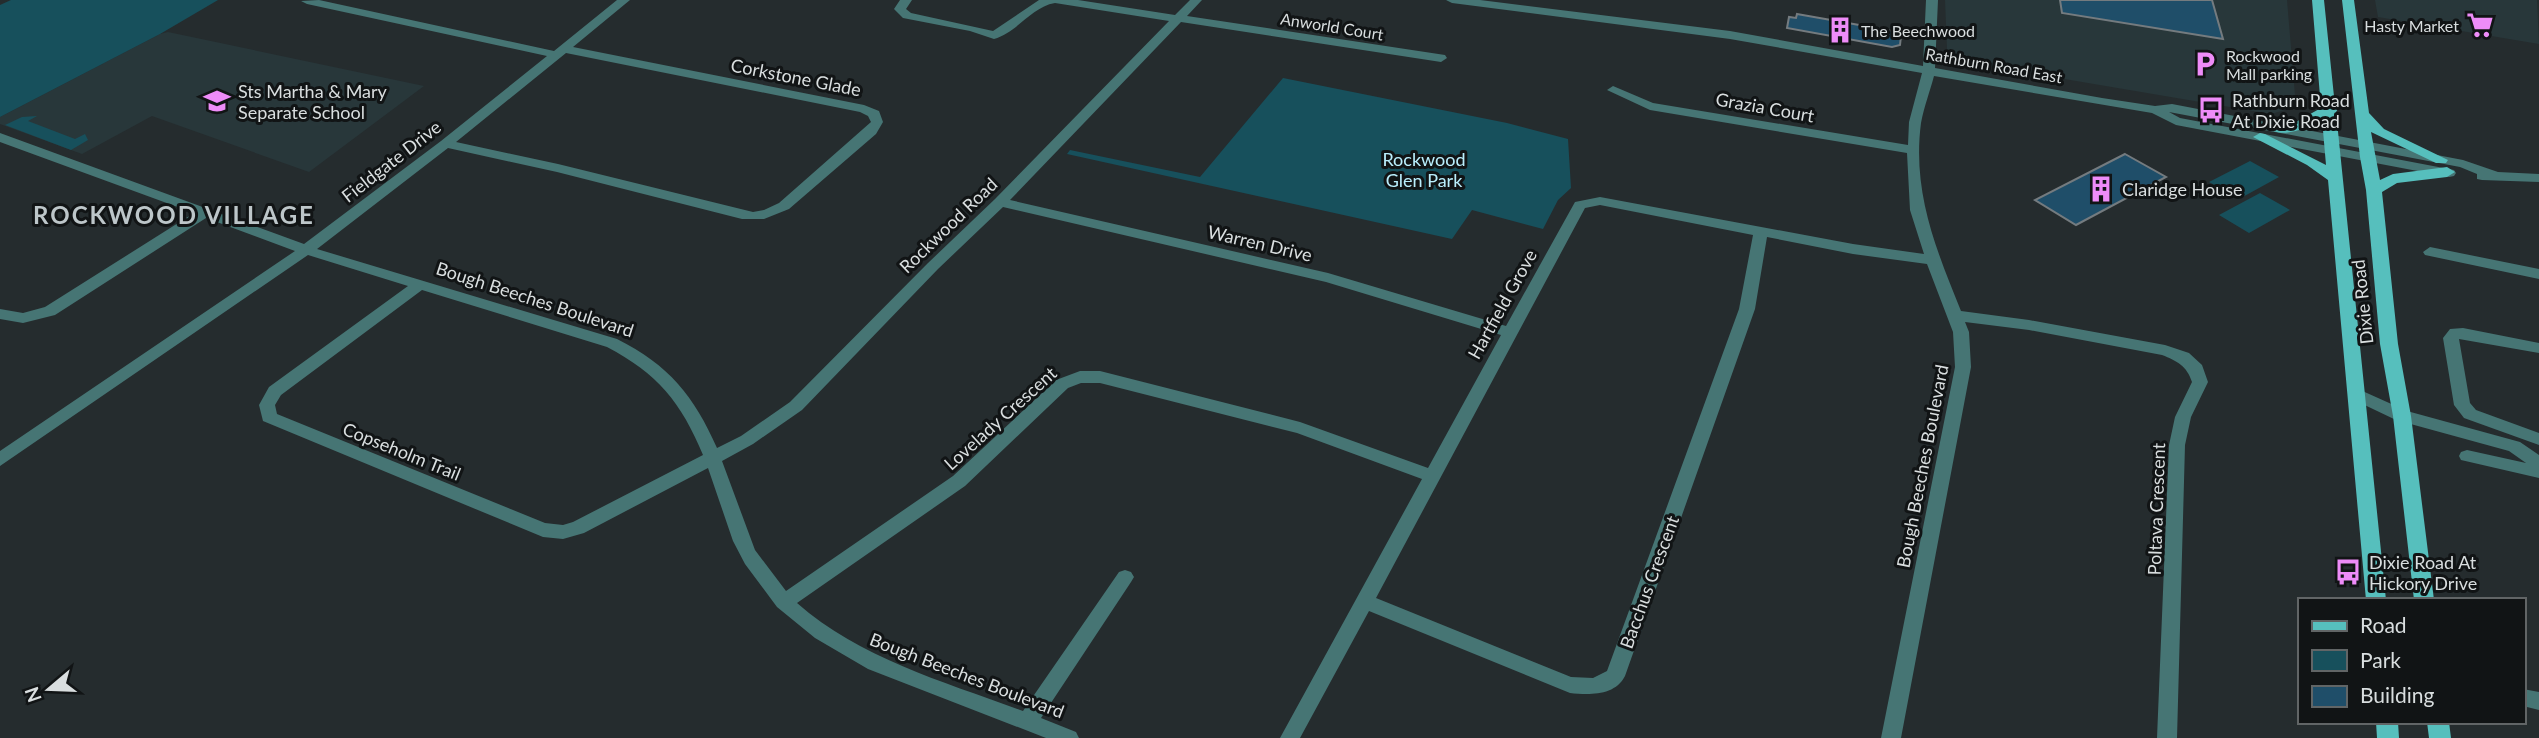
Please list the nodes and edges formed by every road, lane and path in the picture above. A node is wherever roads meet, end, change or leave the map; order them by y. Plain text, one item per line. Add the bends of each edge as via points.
1 (624, 0) edge
2 (906, 0) edge
3 (1196, 0) edge
4 (1452, 0) edge
5 (1932, 0) edge
6 (2318, 0) edge
7 (2348, 0) edge
8 (307, 1) edge
9 (1177, 19) junction
10 (561, 52) junction
11 (1441, 58) dead end
12 (1929, 72) junction
13 (1613, 90) dead end
14 (2330, 109) junction
15 (2155, 110) junction
16 (2364, 116) junction
17 (2274, 127) junction
18 (0, 137) edge
19 (2260, 137) junction
20 (446, 144) junction
21 (2332, 144) junction
22 (1914, 150) junction
23 (2366, 151) junction
24 (2444, 166) junction
25 (2539, 178) edge
26 (2337, 180) junction
27 (2374, 190) junction
28 (1000, 202) junction
29 (204, 213) junction
30 (1760, 230) junction
31 (306, 250) junction
32 (2430, 252) dead end
33 (1933, 260) junction
34 (2539, 274) edge
35 (421, 284) junction
36 (0, 314) edge
37 (1956, 316) junction
38 (1509, 331) junction
39 (2539, 348) edge
40 (2358, 395) junction
41 (2402, 416) junction
42 (2539, 439) edge
43 (2467, 456) dead end
44 (712, 458) junction
45 (0, 460) edge
46 (2539, 463) edge
47 (2539, 472) edge
48 (1431, 476) junction
49 (1125, 578) dead end
50 (2376, 598) edge
51 (2424, 598) edge
52 (1364, 601) junction
53 (784, 602) junction
54 (1028, 721) junction
55 (1069, 738) edge
56 (1290, 738) edge
57 (1891, 738) edge
58 (2167, 738) edge

1 - 10 street, Fieldgate Drive
2 - 9 street, Anworld Court via 900,9 907,16 994,35 1050,0
3 - 9 street, Rockwood Road
4 - 12 street, Rathburn Road East via 1730,35
5 - 12 street, Bough Beeches Boulevard
6 - 14 main road, Dixie Road
7 - 16 main road, Dixie Road
8 - 10 street
9 - 11 street, Anworld Court
9 - 28 street, Rockwood Road
10 - 20 street, Fieldgate Drive
10 - 20 street, Corkstone Glade via 864,108 877,122 784,206 756,216
12 - 15 street, Rathburn Road East
12 - 22 street, Bough Beeches Boulevard via 1919,101
13 - 22 street, Grazia Court via 1650,106
14 - 17 main road via 2297,127
14 - 21 main road, Dixie Road
15 - 17 street, Rathburn Road East via 2172,108
15 - 19 street, Rathburn Road East via 2176,121
16 - 23 main road, Dixie Road
16 - 24 main road via 2379,132
17 - 21 street, Rathburn Road East
18 - 29 street, Bough Beeches Boulevard
19 - 21 street, Rathburn Road East
19 - 26 main road via 2312,162
20 - 31 street, Fieldgate Drive
21 - 23 street, Rathburn Road East
21 - 26 main road, Dixie Road
22 - 33 street, Bough Beeches Boulevard via 1917,209
23 - 24 street, Rathburn Road East
23 - 27 main road, Dixie Road
24 - 25 street, Rathburn Road East via 2472,177
24 - 27 main road via 2393,179
26 - 40 main road, Dixie Road
27 - 41 main road, Dixie Road via 2389,344
28 - 38 street, Warren Drive via 1338,281
28 - 44 street, Rockwood Road via 796,405 769,427
29 - 31 street, Bough Beeches Boulevard
29 - 36 street via 50,311 23,318
30 - 33 street, Hartfield Grove
30 - 38 street, Hartfield Grove via 1600,201 1583,203
30 - 52 street, Bacchus Crescent via 1747,310 1620,667 1611,679 1589,688 1570,685
31 - 35 street, Bough Beeches Boulevard
31 - 45 street, Fieldgate Drive
32 - 34 street
33 - 37 street, Bough Beeches Boulevard
35 - 44 street, Bough Beeches Boulevard via 637,354 675,387
35 - 44 street, Copseholm Trail via 275,391 267,405 269,417 555,532 586,524
37 - 57 street, Bough Beeches Boulevard via 1963,367
37 - 58 street, Poltava Crescent via 2165,350 2187,360 2198,372 2199,386 2183,417 2177,445
38 - 48 street, Hartfield Grove
39 - 42 street via 2463,333 2451,338 2462,405 2470,414
40 - 41 street
40 - 50 main road, Dixie Road
41 - 46 street via 2514,446
41 - 51 main road, Dixie Road
43 - 47 street
44 - 53 street, Bough Beeches Boulevard via 749,556
48 - 52 street, Hartfield Grove
48 - 53 street, Lovelady Crescent via 1300,428 1100,377 1080,377 1059,386 938,498
49 - 54 street
52 - 56 street, Hartfield Grove
53 - 54 street, Bough Beeches Boulevard via 807,625 853,653
54 - 55 street, Bough Beeches Boulevard

